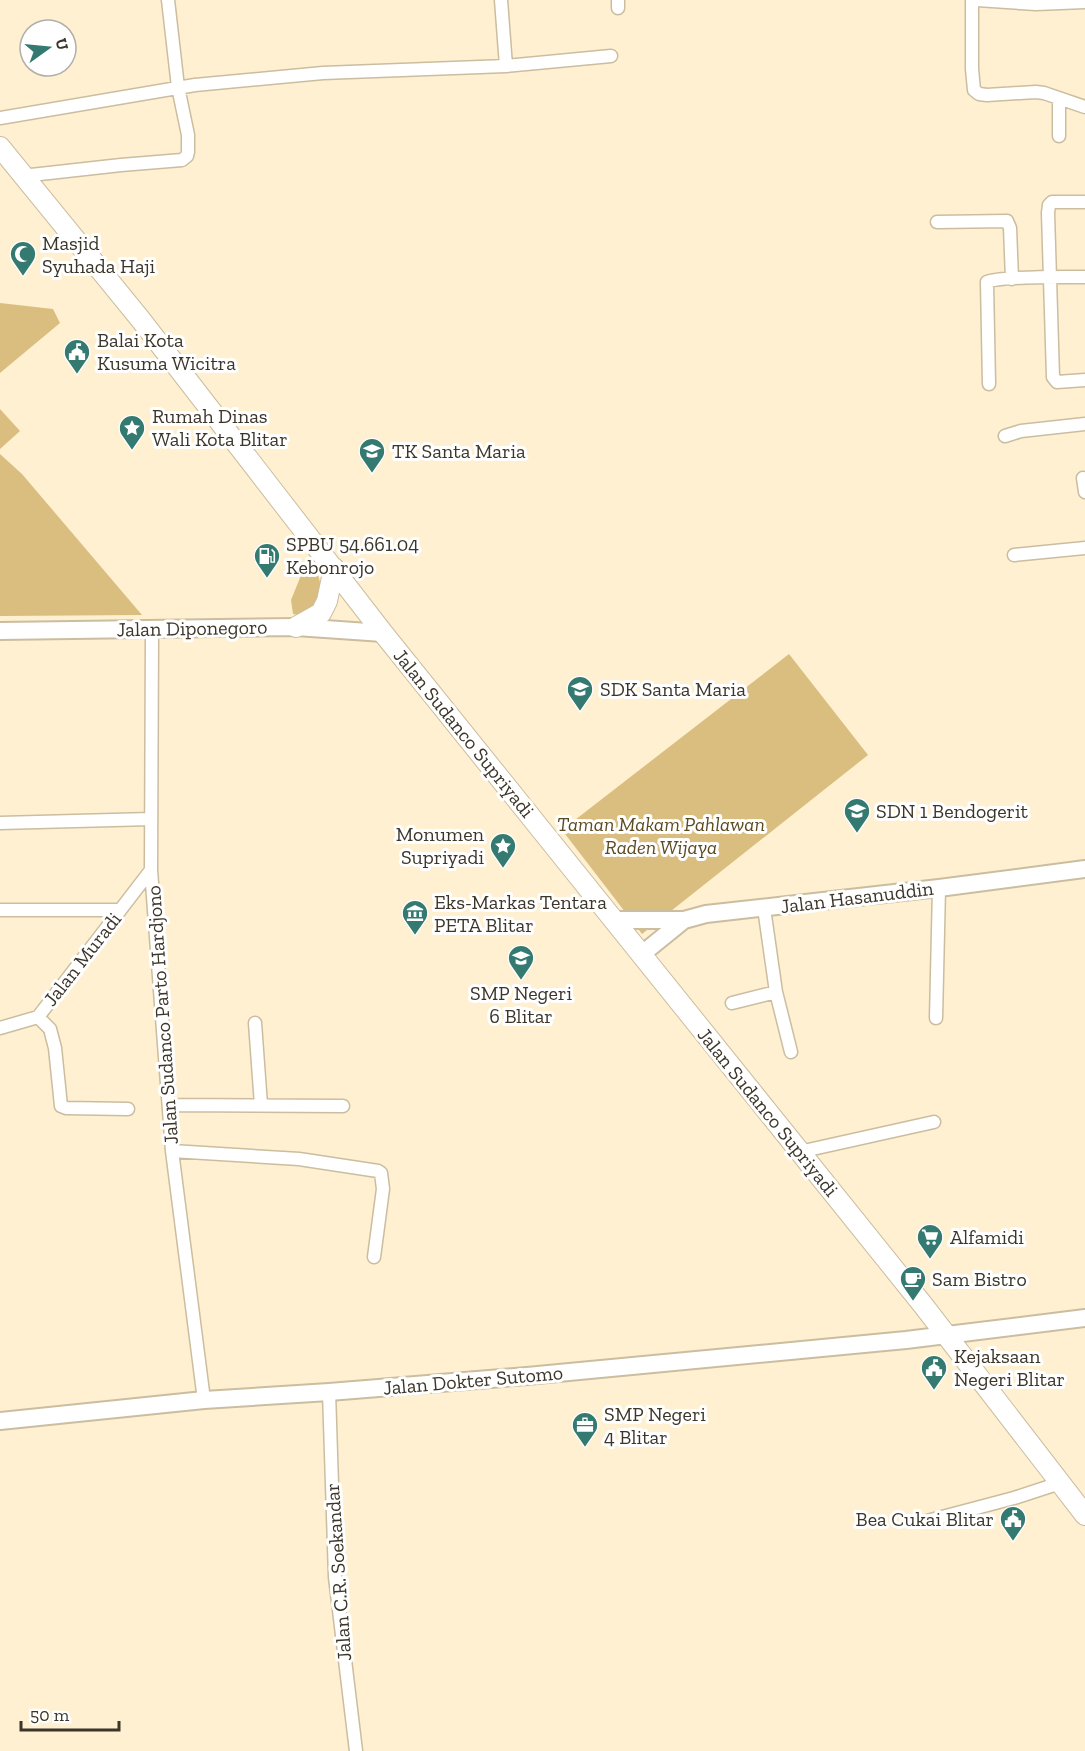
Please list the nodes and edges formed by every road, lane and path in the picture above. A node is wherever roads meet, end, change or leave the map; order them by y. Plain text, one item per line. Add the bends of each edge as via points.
1 (168, 0) edge
2 (501, 0) edge
3 (974, 0) edge
4 (1085, 2) edge
5 (611, 56) dead end
6 (506, 66) junction
7 (178, 87) junction
8 (1059, 99) junction
9 (1085, 107) edge
10 (0, 118) edge
11 (1059, 136) dead end
12 (0, 147) edge
13 (28, 182) junction
14 (1085, 202) edge
15 (937, 222) dead end
16 (1049, 277) junction
17 (1085, 277) edge
18 (1012, 279) junction
19 (1085, 380) edge
20 (989, 384) dead end
21 (1085, 424) edge
22 (1005, 436) dead end
23 (1083, 478) dead end
24 (1085, 492) edge
25 (1085, 548) edge
26 (1014, 555) dead end
27 (334, 568) junction
28 (296, 627) junction
29 (152, 628) junction
30 (0, 631) edge
31 (383, 633) junction
32 (151, 819) junction
33 (0, 823) edge
34 (1085, 869) edge
35 (151, 870) junction
36 (939, 888) junction
37 (764, 908) junction
38 (0, 910) edge
39 (120, 910) junction
40 (615, 920) junction
41 (684, 920) junction
42 (642, 954) junction
43 (776, 992) junction
44 (732, 1003) dead end
45 (38, 1017) junction
46 (936, 1018) dead end
47 (255, 1023) dead end
48 (0, 1028) edge
49 (791, 1052) dead end
50 (169, 1105) junction
51 (261, 1105) junction
52 (343, 1106) dead end
53 (128, 1109) dead end
54 (934, 1122) dead end
55 (172, 1151) junction
56 (799, 1152) junction
57 (374, 1257) dead end
58 (1085, 1318) edge
59 (945, 1335) junction
60 (329, 1392) junction
61 (204, 1400) junction
62 (0, 1420) edge
63 (1072, 1491) edge
64 (1085, 1515) edge
65 (927, 1521) dead end
66 (356, 1751) edge

1 - 7 street
2 - 6 street
3 - 4 street
3 - 8 street via 974,90 987,95 1036,92
5 - 6 street
6 - 7 street via 323,73
7 - 10 street
7 - 13 street via 188,135 187,156 182,160 121,165
8 - 9 street
8 - 11 street
12 - 13 main road, Jalan Sudanco Supriyadi
13 - 27 main road, Jalan Sudanco Supriyadi via 169,355
14 - 16 street via 1055,201 1049,205
15 - 18 street via 1007,221
16 - 17 street
16 - 18 street
16 - 19 street via 1053,379
18 - 20 street via 990,280 986,285
21 - 22 street
23 - 24 street
25 - 26 street
27 - 28 main road via 321,613
27 - 31 main road, Jalan Sudanco Supriyadi
28 - 29 main road, Jalan Diponegoro
28 - 31 main road, Jalan Diponegoro
29 - 30 main road, Jalan Diponegoro
29 - 32 street, Jalan Sudanco Parto Hardjono
31 - 40 main road, Jalan Sudanco Supriyadi
32 - 33 street
32 - 35 street, Jalan Sudanco Parto Hardjono
34 - 36 main road, Jalan Hasanuddin
35 - 39 street, Jalan Muradi
35 - 50 street, Jalan Sudanco Parto Hardjono
36 - 37 main road, Jalan Hasanuddin
36 - 46 street
37 - 41 main road, Jalan Hasanuddin
37 - 43 street
38 - 39 street
39 - 45 street, Jalan Muradi
40 - 41 main road
40 - 42 main road, Jalan Sudanco Supriyadi
41 - 42 main road, Jalan Hasanuddin
42 - 56 main road, Jalan Sudanco Supriyadi
43 - 44 street
43 - 49 street
45 - 48 street, Jalan Muradi
45 - 53 street via 50,1029 55,1048 61,1106
47 - 51 street
50 - 51 street
50 - 55 street, Jalan Sudanco Parto Hardjono
51 - 52 street
54 - 56 street
55 - 57 street via 299,1159 378,1171 383,1189
55 - 61 street, Jalan Sudanco Parto Hardjono
56 - 59 main road, Jalan Sudanco Supriyadi
58 - 59 main road, Jalan Dokter Sutomo
59 - 60 main road, Jalan Dokter Sutomo
59 - 63 main road, Jalan Sudanco Supriyadi
60 - 61 main road, Jalan Dokter Sutomo
60 - 66 street, Jalan C.R. Soekandar via 335,1577
61 - 62 main road, Jalan Dokter Sutomo
63 - 64 main road, Jalan Sudanco Supriyadi
63 - 65 street via 1014,1498

